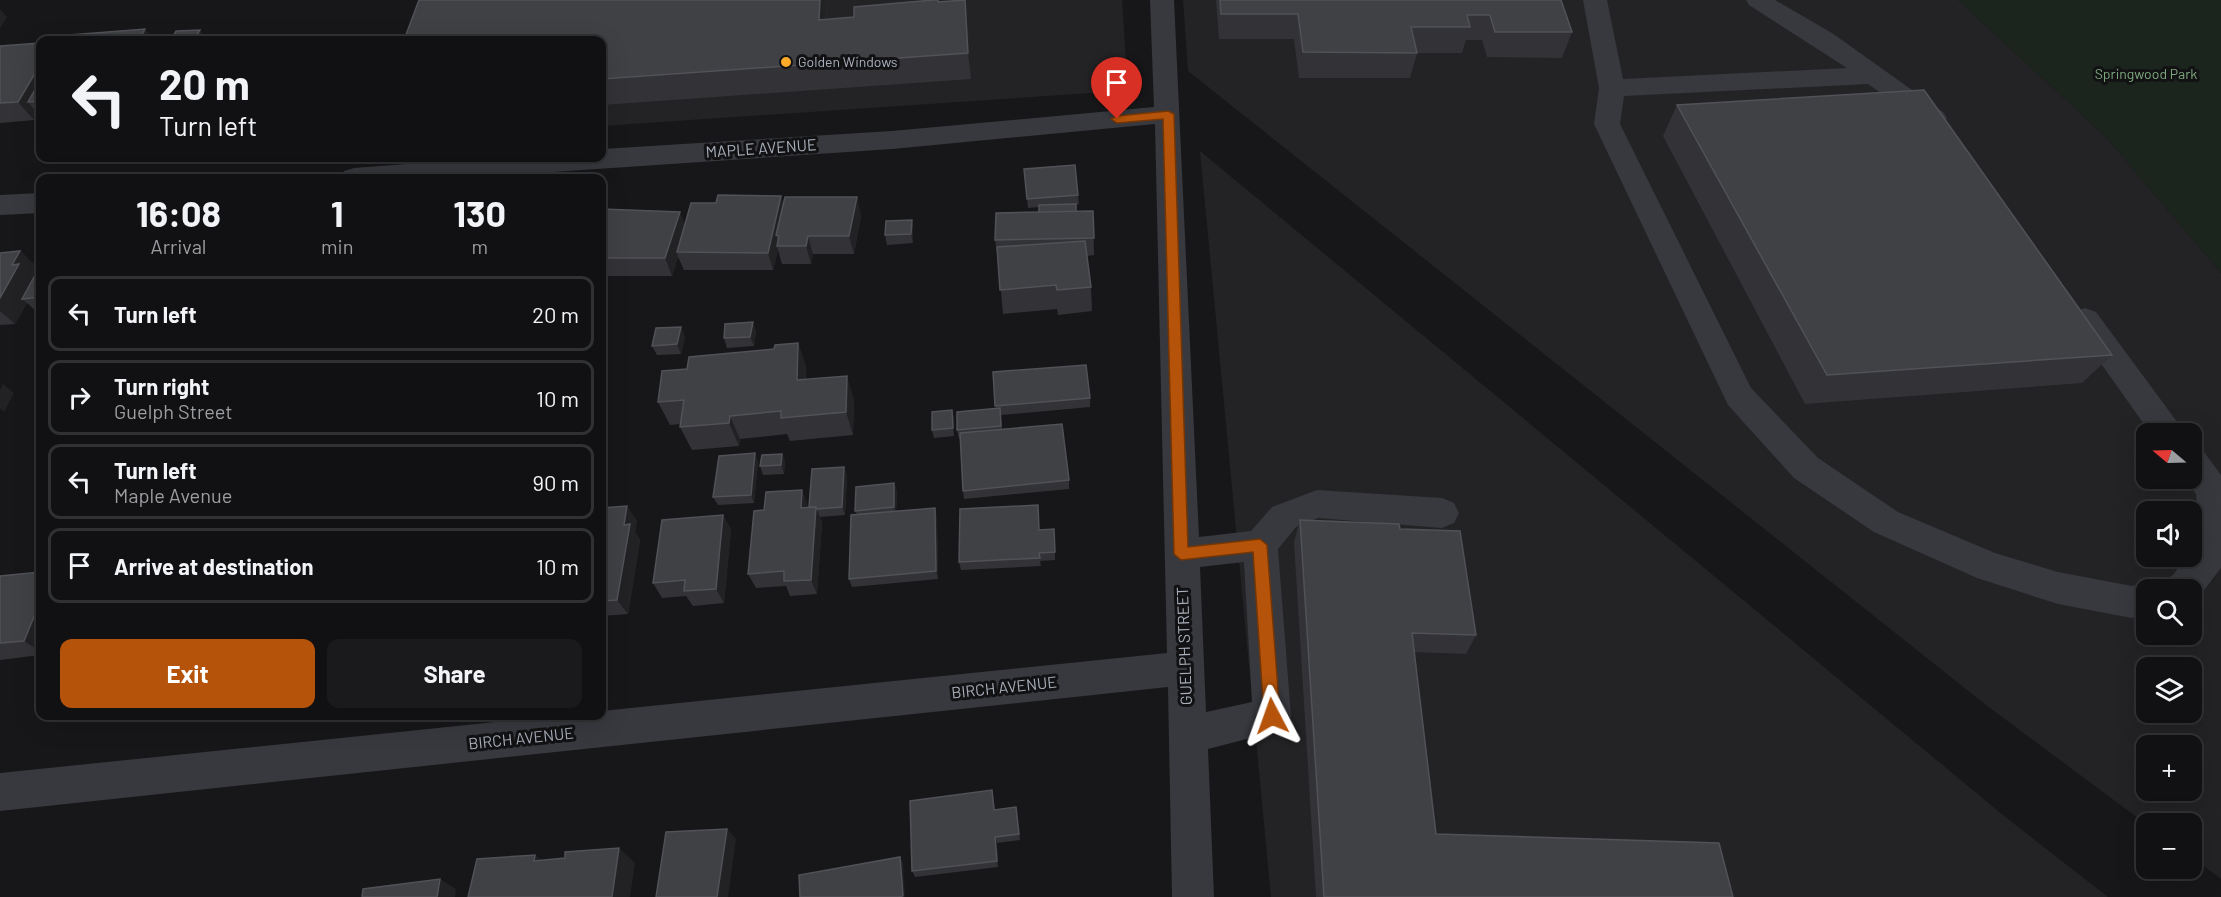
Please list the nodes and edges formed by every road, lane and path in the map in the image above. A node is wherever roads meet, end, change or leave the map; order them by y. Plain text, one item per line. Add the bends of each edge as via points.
1 (1162, 0) edge
2 (1596, 0) edge
3 (1758, 0) edge
4 (1875, 75) junction
5 (1612, 88) junction
6 (1168, 114) junction
7 (1951, 141) edge
8 (606, 158) edge
9 (547, 162) edge
10 (402, 174) edge
11 (36, 202) edge
12 (0, 206) edge
13 (2071, 301) edge
14 (2162, 423) edge
15 (2202, 475) edge
16 (1442, 513) dead end
17 (1260, 545) junction
18 (1181, 554) junction
19 (2191, 579) edge
20 (2136, 601) edge
21 (1185, 668) junction
22 (1187, 735) junction
23 (0, 792) edge
24 (1193, 897) edge

1 - 6 street, GUELPH STREET
2 - 5 street
3 - 4 street
4 - 5 street
4 - 7 street via 1930,112
5 - 20 street via 1607,124 1739,396 1806,468 1886,522 1989,567 2058,588
6 - 8 street, MAPLE AVENUE via 892,140
6 - 18 street, GUELPH STREET
9 - 10 street, MAPLE AVENUE
11 - 12 street
13 - 14 street
15 - 19 street via 2213,490 2218,545
16 - 17 street via 1317,504 1284,518
17 - 18 street
17 - 22 street via 1272,716
18 - 21 street, GUELPH STREET
21 - 22 street, GUELPH STREET
21 - 23 street, BIRCH AVENUE
22 - 24 street, GUELPH STREET

